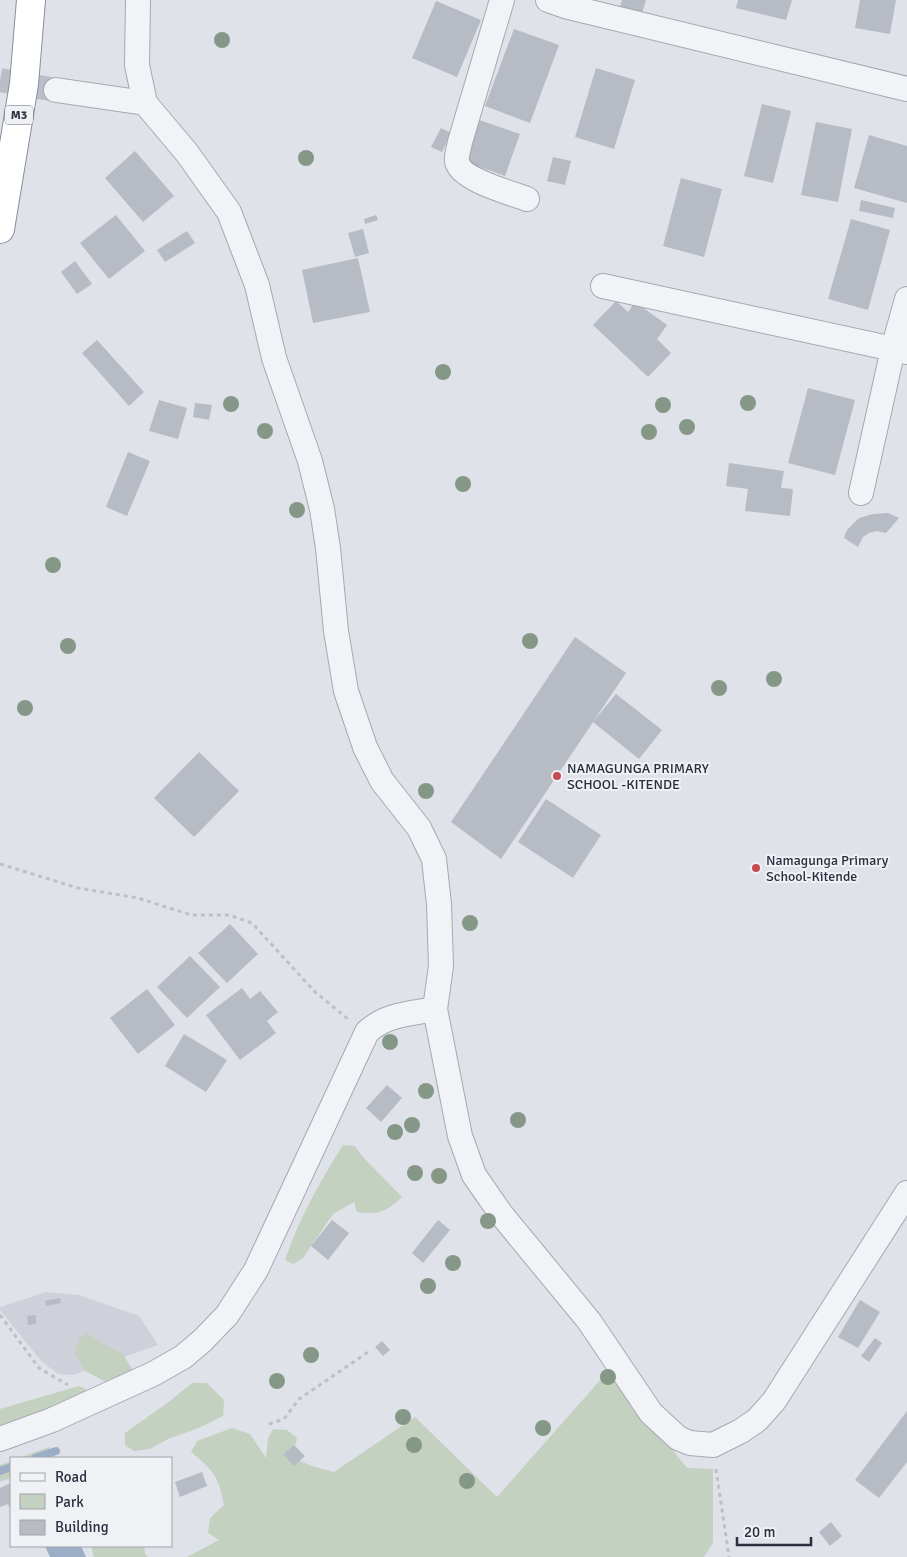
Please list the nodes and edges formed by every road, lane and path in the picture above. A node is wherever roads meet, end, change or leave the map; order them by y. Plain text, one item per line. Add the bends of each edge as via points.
1 (31, 0) edge
2 (138, 0) edge
3 (502, 0) edge
4 (548, 0) edge
5 (907, 89) edge
6 (56, 90) tunnel mouth
7 (145, 103) junction
8 (527, 199) dead end
9 (0, 229) edge
10 (603, 286) dead end
11 (907, 299) edge
12 (900, 351) edge
13 (861, 493) dead end
14 (0, 864) edge
15 (435, 1009) junction
16 (377, 1022) junction
17 (907, 1193) edge
18 (0, 1315) edge
19 (368, 1352) dead end
20 (68, 1385) dead end
21 (269, 1424) dead end
22 (0, 1439) edge
23 (712, 1445) junction
24 (729, 1557) edge

1 - 9 highway, M3 via 24,84
2 - 7 street via 138,65
3 - 8 street via 457,162 469,177
4 - 5 street
6 - 7 street
7 - 15 street via 229,212 257,285 274,358 310,461 322,508 336,632 350,704 371,762 419,828 434,859 442,966
10 - 12 street
11 - 12 street
12 - 13 street
14 - 16 path via 78,888 138,898 191,915 229,915 252,924 315,992 349,1020
15 - 16 street
15 - 23 street via 460,1136 474,1175 501,1214 589,1320 651,1413 678,1438
16 - 22 street via 367,1032 256,1270 227,1315 183,1357 153,1374 52,1420
17 - 23 street via 774,1401 757,1420
18 - 20 path via 39,1368
19 - 21 path via 299,1399 284,1419
23 - 24 path

